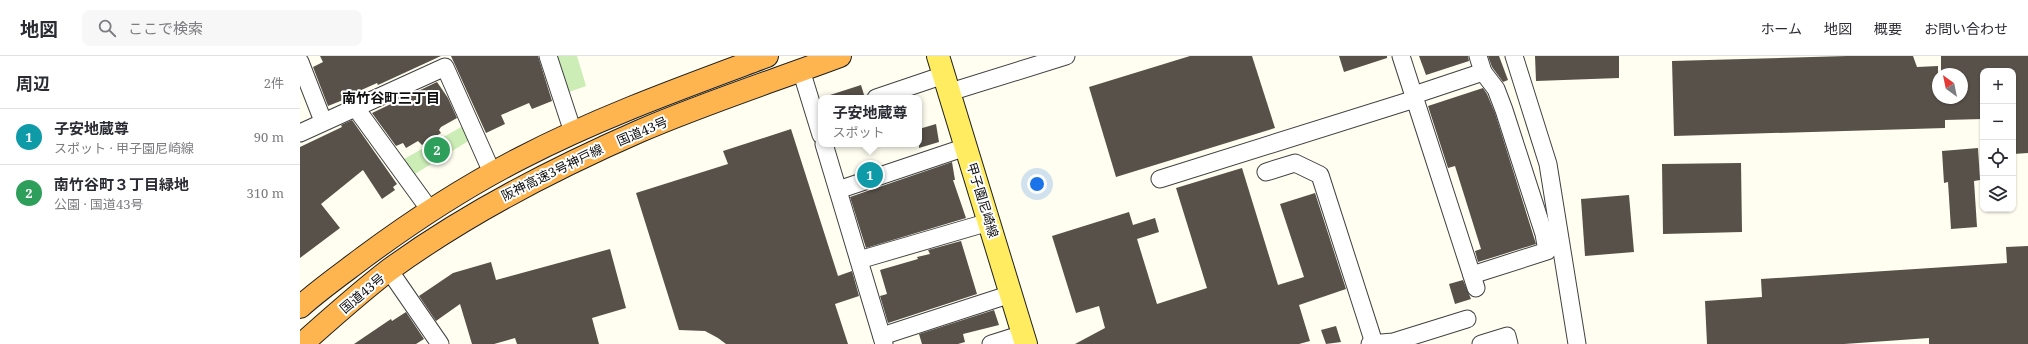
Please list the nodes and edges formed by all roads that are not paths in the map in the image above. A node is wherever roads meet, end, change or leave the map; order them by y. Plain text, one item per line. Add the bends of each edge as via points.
1 (306, 56) edge
2 (548, 56) edge
3 (734, 56) edge
4 (767, 56) edge
5 (833, 56) edge
6 (840, 56) edge
7 (1066, 56) edge
8 (1401, 56) edge
9 (1478, 56) edge
10 (1514, 56) edge
11 (300, 58) edge
12 (443, 61) edge
13 (300, 62) edge
14 (801, 70) junction
15 (1483, 72) junction
16 (944, 74) edge
17 (884, 95) edge
18 (1415, 97) junction
19 (356, 107) junction
20 (818, 118) edge
21 (323, 121) junction
22 (571, 126) junction
23 (300, 133) edge
24 (825, 147) edge
25 (966, 147) junction
26 (490, 168) junction
27 (1266, 172) dead end
28 (1160, 179) dead end
29 (838, 190) junction
30 (427, 206) junction
31 (989, 222) junction
32 (859, 260) junction
33 (389, 270) junction
34 (1011, 294) junction
35 (300, 299) edge
36 (300, 307) edge
37 (1467, 319) dead end
38 (300, 339) edge
39 (1025, 339) edge
40 (883, 340) edge
41 (1372, 343) edge
42 (302, 344) edge
43 (440, 344) edge
44 (991, 344) edge
45 (1482, 344) edge
46 (1509, 344) edge
47 (1578, 344) edge

1 - 11 street
2 - 22 street
3 - 22 highway
4 - 36 highway, 阪神高速3号神戸線 via 568,134 520,158 465,188 400,230
5 - 38 highway, 阪神高速3号神戸線 via 644,128 551,169 415,248 354,293
6 - 14 highway, 国道43号
7 - 16 street
8 - 18 street
9 - 15 street
10 - 47 street via 1548,164
12 - 19 street
12 - 26 street
13 - 21 street
14 - 20 street
14 - 33 highway, 国道43号 via 749,88 591,154 508,196
15 - 18 street
15 - 18 street via 1496,89 1504,110 1544,234 1547,251 1474,281
16 - 17 street
16 - 25 main road, 甲子園尼崎線
18 - 28 street
19 - 21 street
19 - 30 street
21 - 23 street
22 - 26 highway
24 - 29 street
25 - 29 street
25 - 31 main road, 甲子園尼崎線
26 - 30 highway
27 - 41 street via 1295,163 1320,175
29 - 32 street
30 - 35 highway
31 - 32 street
31 - 34 main road, 甲子園尼崎線
32 - 40 street
33 - 42 highway, 国道43号
33 - 43 street
34 - 39 main road, 甲子園尼崎線
34 - 40 street
37 - 41 street via 1393,342
39 - 44 street
45 - 46 street via 1507,336

